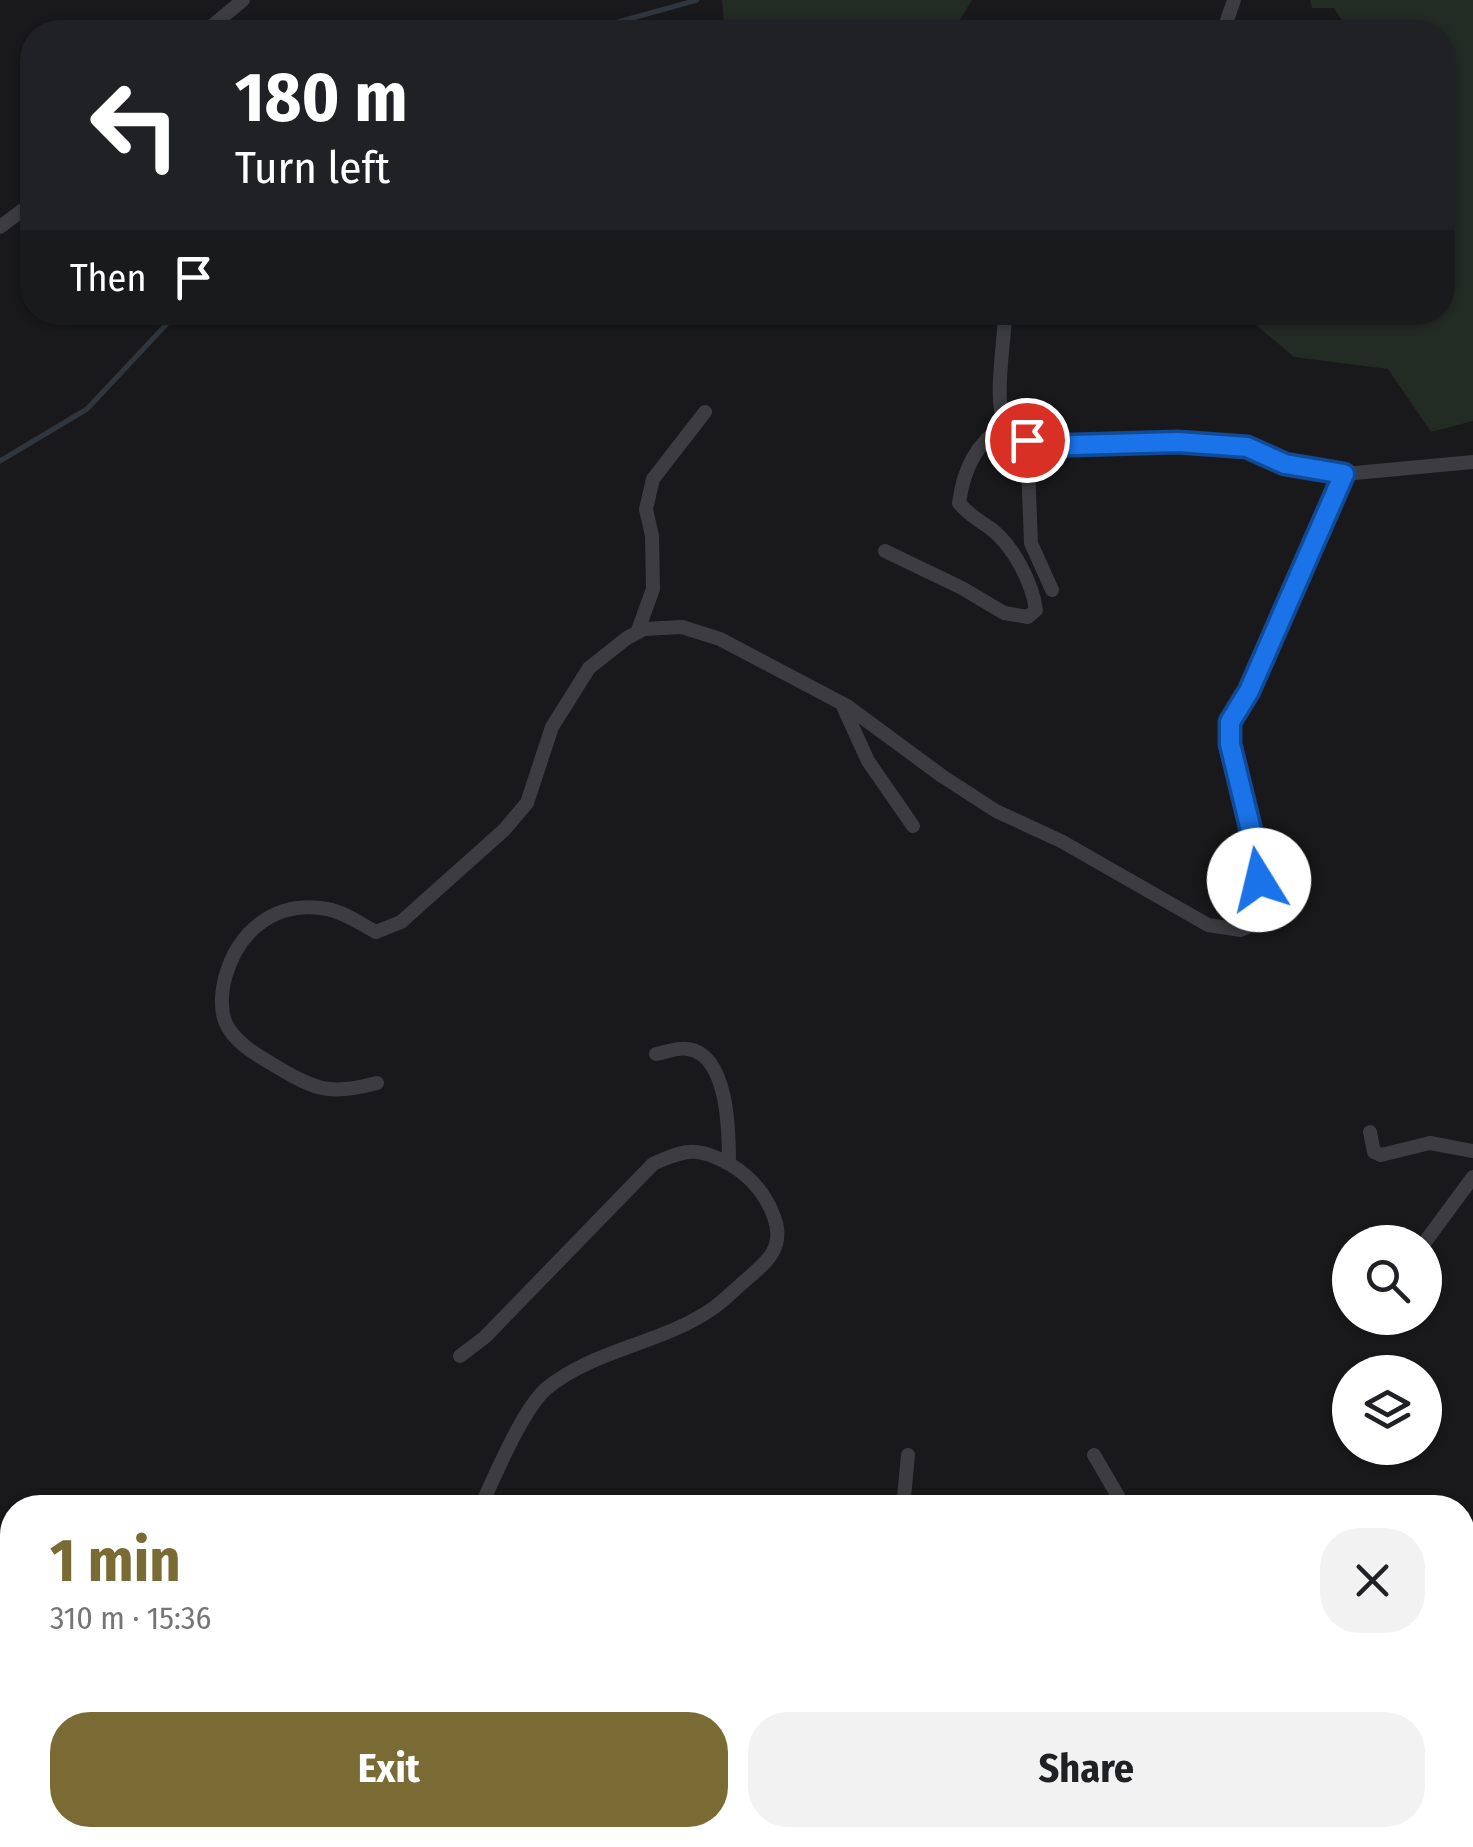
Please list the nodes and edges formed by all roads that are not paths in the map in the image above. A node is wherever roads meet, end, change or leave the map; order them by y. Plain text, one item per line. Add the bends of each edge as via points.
1 (243, 0) edge
2 (219, 20) edge
3 (1004, 325) edge
4 (705, 412) dead end
5 (1005, 423) junction
6 (1027, 440) junction
7 (1473, 462) edge
8 (1344, 474) junction
9 (885, 551) dead end
10 (1052, 590) dead end
11 (637, 633) junction
12 (842, 703) junction
13 (913, 826) dead end
14 (656, 1054) dead end
15 (377, 1083) dead end
16 (1370, 1132) dead end
17 (1473, 1151) edge
18 (729, 1164) junction
19 (1473, 1177) edge
20 (1438, 1225) edge
21 (460, 1356) dead end
22 (908, 1455) dead end
23 (1094, 1456) dead end
24 (486, 1495) edge
25 (904, 1495) edge
26 (1117, 1495) edge

1 - 2 street
3 - 5 street
4 - 11 street via 654,479 646,510 653,589
5 - 6 street
5 - 9 street via 981,442 964,472 959,503 1002,540 1034,592 1036,610 1028,616 1004,613
6 - 8 street via 1038,446 1247,447 1285,464
6 - 10 street via 1031,543
7 - 8 street
8 - 12 street via 1230,722 1257,855 1260,905 1252,925 1208,926 996,812
11 - 12 street via 682,627 720,639
11 - 15 street via 590,668 552,727 527,804 401,922 376,932 329,909 299,908 246,932 220,998 226,1027 246,1048 327,1091
12 - 13 street via 868,761
14 - 18 street via 687,1048 702,1054 720,1082
16 - 17 street via 1380,1155 1430,1143
18 - 21 street via 706,1151 678,1152 654,1164
18 - 24 street via 772,1211 779,1232 773,1257 711,1310 582,1365 544,1390
19 - 20 street
22 - 25 street
23 - 26 street

